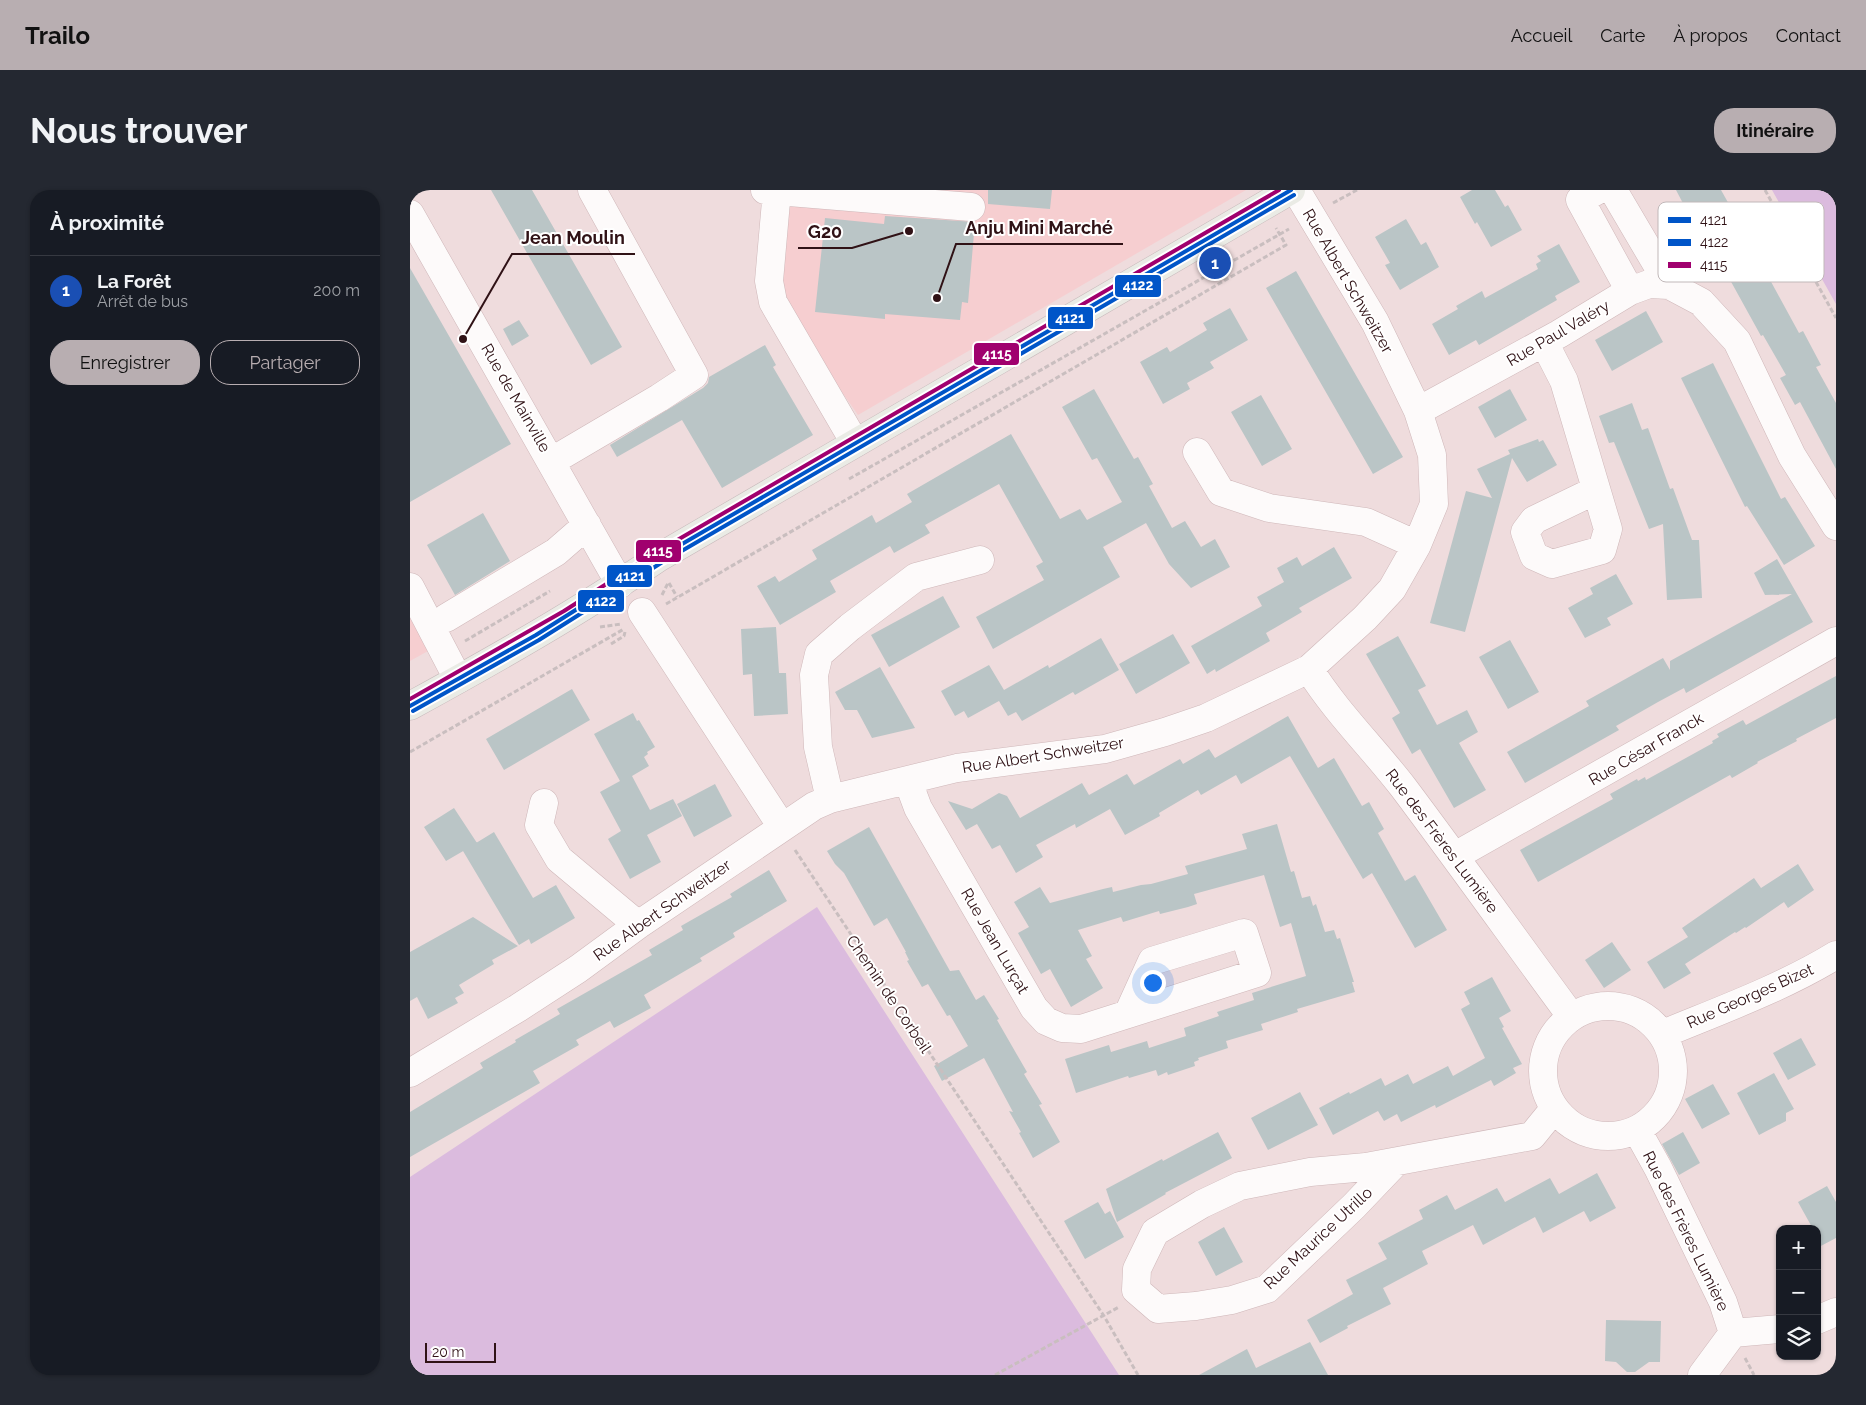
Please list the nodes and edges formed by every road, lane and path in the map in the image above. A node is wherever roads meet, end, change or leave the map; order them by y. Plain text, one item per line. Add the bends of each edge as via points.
1 (592, 190) edge
2 (773, 190) edge
3 (1357, 190) edge
4 (1598, 190) edge
5 (1613, 190) edge
6 (1765, 190) edge
7 (1301, 201) edge
8 (1772, 202) edge
9 (971, 207) dead end
10 (410, 214) edge
11 (1279, 234) junction
12 (417, 240) edge
13 (1658, 266) edge
14 (1667, 282) edge
15 (1816, 282) edge
16 (1669, 285) junction
17 (1630, 291) junction
18 (1836, 318) edge
19 (1544, 342) junction
20 (1418, 411) junction
21 (855, 443) junction
22 (1197, 452) dead end
23 (552, 461) junction
24 (841, 484) dead end
25 (1596, 490) dead end
26 (588, 525) junction
27 (1836, 526) edge
28 (1418, 545) junction
29 (980, 560) dead end
30 (620, 584) junction
31 (410, 587) edge
32 (550, 591) dead end
33 (677, 597) junction
34 (644, 614) junction
35 (446, 618) dead end
36 (596, 627) dead end
37 (624, 636) dead end
38 (1836, 641) edge
39 (611, 644) dead end
40 (446, 653) junction
41 (1309, 669) junction
42 (458, 679) junction
43 (410, 706) edge
44 (410, 752) edge
45 (908, 781) junction
46 (830, 800) junction
47 (544, 803) dead end
48 (782, 827) junction
49 (1455, 856) junction
50 (638, 925) junction
51 (1836, 955) edge
52 (1128, 1014) dead end
53 (1571, 1016) junction
54 (1663, 1034) junction
55 (410, 1073) edge
56 (1554, 1110) junction
57 (1637, 1130) junction
58 (1396, 1162) junction
59 (1141, 1294) junction
60 (1836, 1312) edge
61 (1104, 1316) junction
62 (1821, 1318) edge
63 (1776, 1329) edge
64 (1733, 1333) junction
65 (995, 1375) edge
66 (1138, 1375) edge
67 (1702, 1375) edge

1 - 23 street via 694,375
2 - 9 street
2 - 21 street via 769,281 773,302
3 - 7 path
4 - 17 street via 1580,200
5 - 13 street
6 - 8 path
7 - 11 path
7 - 11 path via 1274,223
7 - 20 street, Rue Albert Schweitzer via 1375,322
7 - 21 main road
10 - 12 street, Rue de Mainville
11 - 24 path
11 - 33 path via 1286,245
12 - 23 street, Rue de Mainville
14 - 16 street
15 - 18 path
16 - 17 street, Rue Paul Valéry via 1649,284
16 - 27 street, Rue Paul Valéry via 1701,302 1737,341 1792,456
17 - 19 street, Rue Paul Valéry
19 - 20 street, Rue Paul Valéry
19 - 25 street via 1564,381
20 - 28 street, Rue Albert Schweitzer via 1432,455 1434,504
21 - 30 main road via 658,558
22 - 28 street via 1221,492 1269,508 1366,522
23 - 26 street, Rue de Mainville
26 - 30 street, Rue de Mainville
26 - 35 street via 556,552
28 - 41 street, Rue Albert Schweitzer via 1392,590
29 - 46 street via 916,577 850,626 819,654 814,675 818,747
30 - 42 main road
31 - 40 street
32 - 40 path
33 - 34 path
33 - 34 path via 668,582 658,602
34 - 36 path via 618,626
34 - 44 path via 599,644
34 - 48 street
37 - 39 path
38 - 49 street, Rue César Franck
40 - 42 street
41 - 45 street, Rue Albert Schweitzer via 1206,718 1105,749 957,768
41 - 49 street, Rue des Frères Lumière via 1325,694 1395,776
42 - 43 main road
45 - 46 street, Rue Albert Schweitzer
45 - 52 street, Rue Jean Lurçat via 918,808 1034,1008 1046,1021 1062,1028 1081,1029
46 - 48 street, Rue Albert Schweitzer via 814,806
47 - 50 street via 540,825 560,859
48 - 50 street, Rue Albert Schweitzer
48 - 61 path, Chemin de Corbeil via 805,868
49 - 53 street, Rue des Frères Lumière
50 - 55 street, Rue Albert Schweitzer via 518,1008
51 - 54 street, Rue Georges Bizet via 1807,972
53 - 54 street via 1592,1007 1624,1007 1645,1016
53 - 56 street via 1550,1039 1542,1067 1545,1090
54 - 57 street via 1672,1055 1674,1072 1669,1095 1656,1116
56 - 57 street via 1571,1126 1597,1135 1620,1135
56 - 58 street, Rue Maurice Utrillo via 1532,1136
57 - 64 street, Rue des Frères Lumière via 1723,1302
58 - 59 street, Rue Maurice Utrillo via 1268,1289 1232,1300 1158,1309
58 - 59 street, Rue Maurice Utrillo via 1310,1172 1240,1186 1202,1204 1155,1232 1137,1269 1136,1290
59 - 61 path
60 - 62 street
61 - 65 path
61 - 66 path, Chemin de Corbeil
63 - 64 street
64 - 67 street

